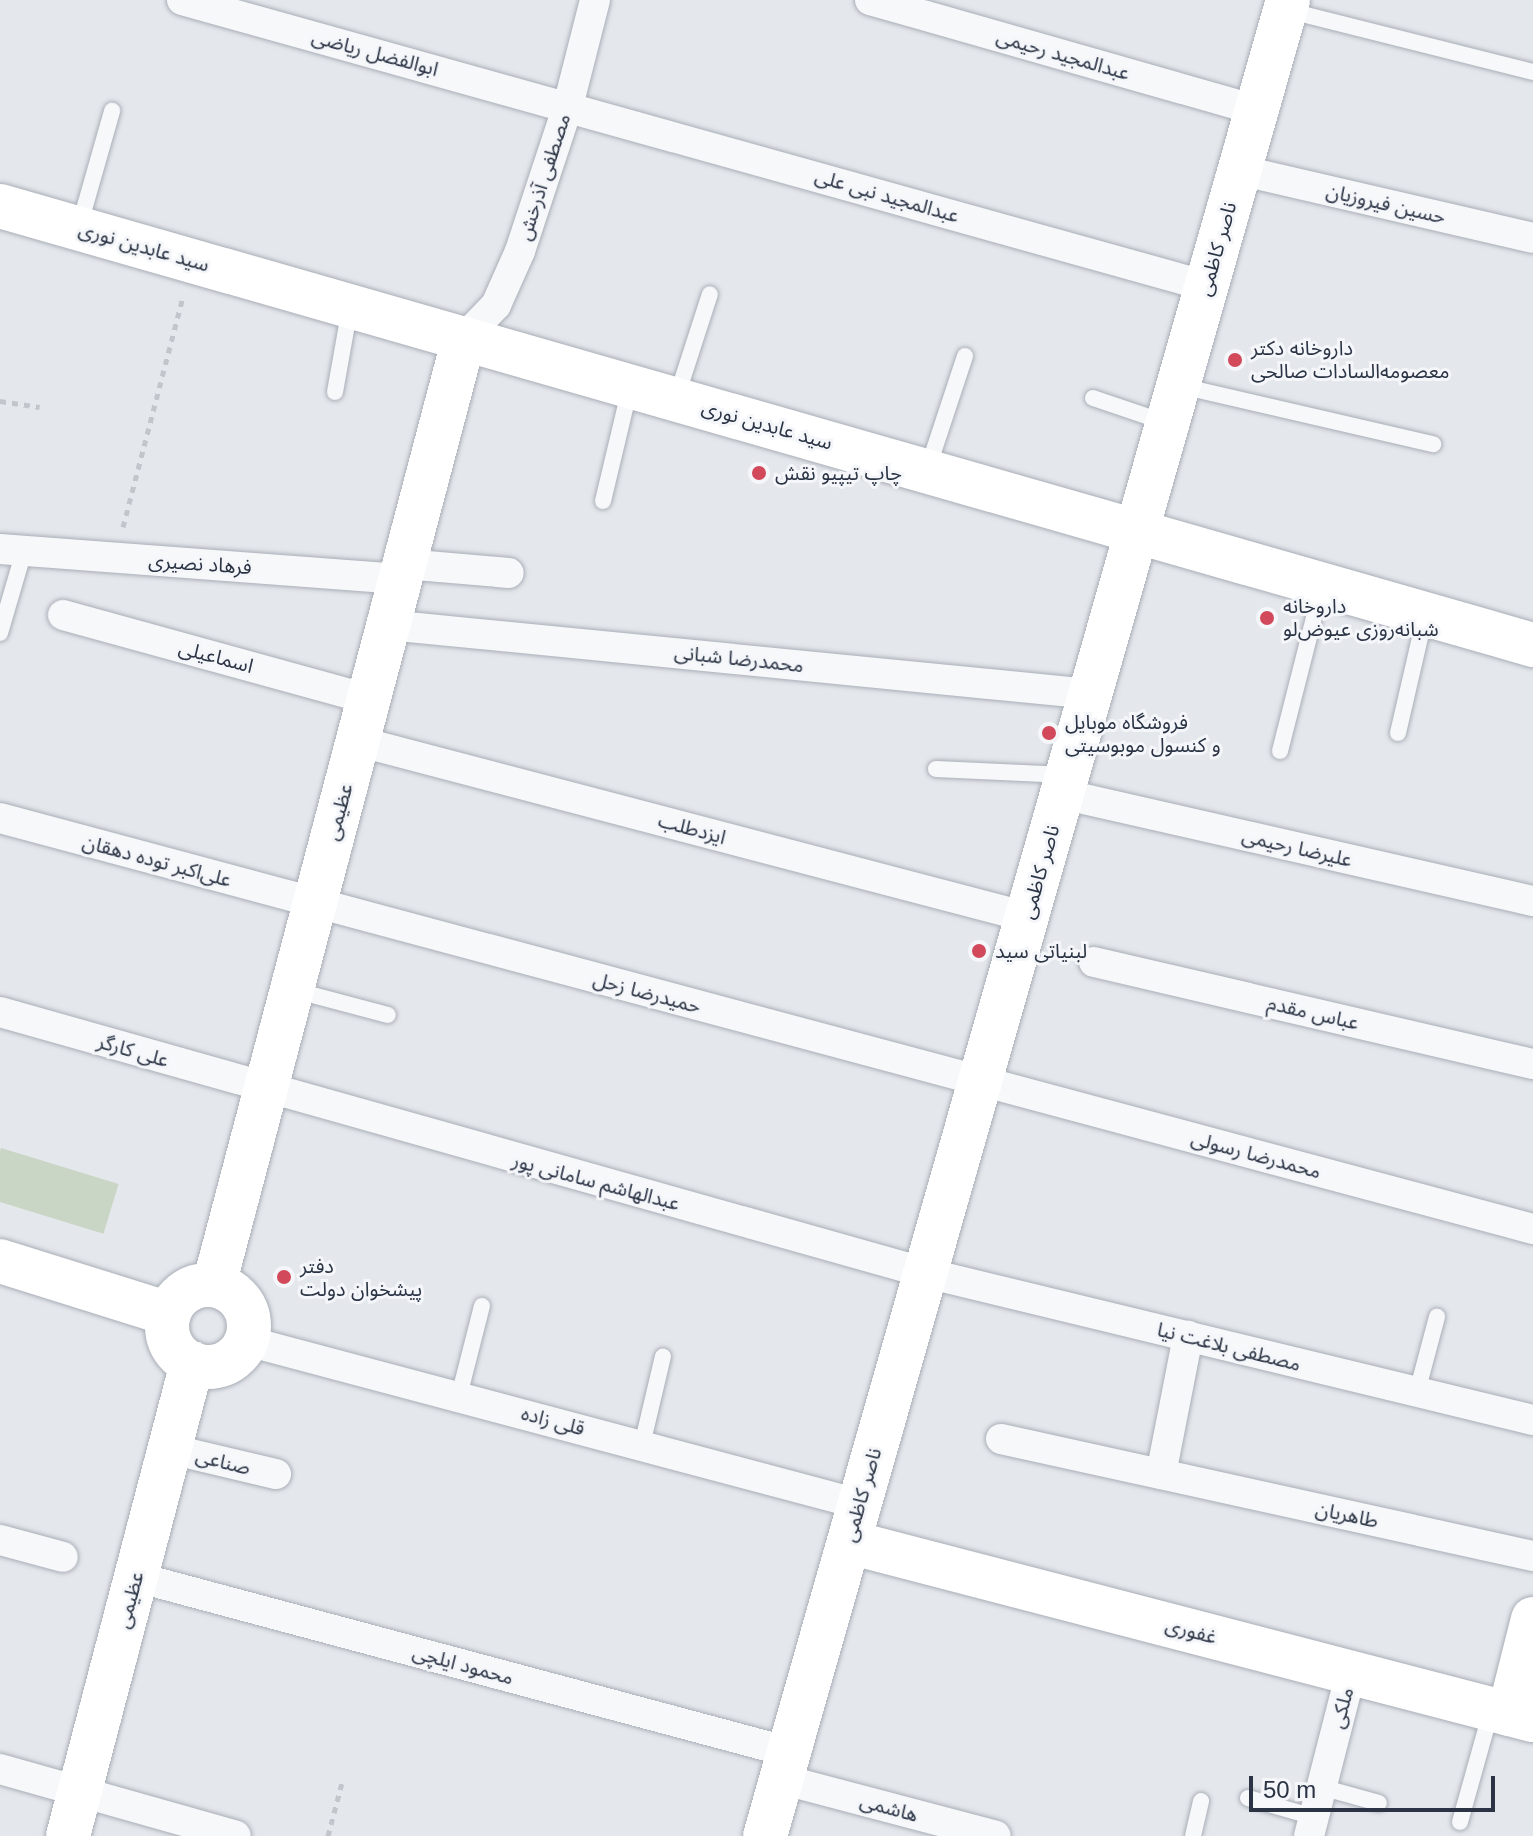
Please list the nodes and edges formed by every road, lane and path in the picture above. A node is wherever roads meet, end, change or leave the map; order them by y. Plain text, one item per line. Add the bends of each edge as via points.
1 (182, 0) edge
2 (595, 0) edge
3 (870, 0) edge
4 (1286, 5) edge
5 (1533, 72) edge
6 (568, 106) junction
7 (1255, 110) junction
8 (112, 111) dead end
9 (1239, 170) junction
10 (0, 206) edge
11 (78, 228) junction
12 (1533, 238) edge
13 (192, 261) junction
14 (1206, 286) junction
15 (710, 294) dead end
16 (350, 306) junction
17 (464, 338) junction
18 (965, 356) dead end
19 (630, 386) junction
20 (335, 392) dead end
21 (1093, 398) dead end
22 (676, 400) junction
23 (0, 401) edge
24 (1173, 404) junction
25 (40, 407) dead end
26 (1433, 444) dead end
27 (927, 471) junction
28 (603, 501) dead end
29 (1137, 531) junction
30 (12, 550) edge
31 (115, 558) junction
32 (402, 572) junction
33 (509, 573) dead end
34 (1323, 585) junction
35 (1425, 614) junction
36 (63, 615) dead end
37 (388, 625) junction
38 (0, 633) edge
39 (1533, 645) edge
40 (1090, 694) junction
41 (368, 699) junction
42 (1398, 733) dead end
43 (357, 741) junction
44 (1280, 751) dead end
45 (936, 769) dead end
46 (1064, 784) junction
47 (0, 818) edge
48 (1533, 901) edge
49 (315, 903) junction
50 (1027, 917) junction
51 (1094, 962) dead end
52 (292, 990) junction
53 (0, 1012) edge
54 (388, 1015) dead end
55 (1533, 1064) edge
56 (980, 1082) junction
57 (265, 1091) junction
58 (1533, 1229) edge
59 (0, 1261) edge
60 (926, 1273) junction
61 (214, 1285) junction
62 (482, 1306) dead end
63 (169, 1314) junction
64 (1437, 1317) dead end
65 (1188, 1336) junction
66 (247, 1341) junction
67 (663, 1356) dead end
68 (192, 1363) junction
69 (1417, 1392) junction
70 (459, 1396) junction
71 (1533, 1420) edge
72 (1001, 1439) dead end
73 (642, 1445) junction
74 (170, 1449) junction
75 (276, 1474) dead end
76 (1161, 1474) junction
77 (854, 1523) junction
78 (0, 1540) edge
79 (1533, 1556) edge
80 (63, 1557) dead end
81 (136, 1577) junction
82 (1533, 1619) edge
83 (1351, 1673) junction
84 (1511, 1715) edge
85 (785, 1766) junction
86 (0, 1769) edge
87 (343, 1779) dead end
88 (1321, 1787) junction
89 (80, 1792) junction
90 (1248, 1798) dead end
91 (1201, 1801) dead end
92 (1379, 1803) dead end
93 (1460, 1822) dead end
94 (1311, 1827) edge
95 (68, 1836) edge
96 (236, 1836) edge
97 (328, 1836) edge
98 (765, 1836) edge
99 (996, 1836) edge
100 (1193, 1836) edge

1 - 6 street, ابوالفضل ریاضی
2 - 6 street, مصطفی آذرخش
3 - 7 street, عبدالمجید رحیمی
4 - 5 lane
4 - 7 main road, ناصر کاظمی
6 - 14 street, عبدالمجید نبی علی
6 - 17 street, مصطفی آذرخش via 510,276 484,322
7 - 9 main road, ناصر کاظمی
8 - 11 lane
9 - 12 street, حسین فیروزیان
9 - 14 main road, ناصر کاظمی
10 - 11 main road, سید عابدین نوری
11 - 13 main road, سید عابدین نوری
13 - 16 main road, سید عابدین نوری
13 - 31 path
14 - 24 main road, ناصر کاظمی
15 - 22 lane
16 - 17 main road, سید عابدین نوری
16 - 20 lane
17 - 19 main road, سید عابدین نوری
17 - 32 main road, عظیمی
18 - 27 lane
19 - 22 main road, سید عابدین نوری
19 - 28 lane
21 - 24 lane
22 - 27 main road, سید عابدین نوری
23 - 25 path
24 - 26 lane
24 - 29 main road, ناصر کاظمی
27 - 29 main road, سید عابدین نوری
29 - 34 main road, سید عابدین نوری
29 - 40 main road, ناصر کاظمی
30 - 31 street, فرهاد نصیری
30 - 38 lane
31 - 32 street, فرهاد نصیری
32 - 33 street, فرهاد نصیری
32 - 37 main road, عظیمی
34 - 35 main road, سید عابدین نوری
34 - 44 lane
35 - 39 main road, سید عابدین نوری
35 - 42 lane
36 - 41 street, اسماعیلی
37 - 40 street, محمدرضا شبانی
37 - 41 main road, عظیمی
40 - 46 main road, ناصر کاظمی
41 - 43 main road, عظیمی
43 - 49 main road, عظیمی
43 - 50 street, ایزدطلب
45 - 46 lane
46 - 48 street, علیرضا رحیمی
46 - 50 main road, ناصر کاظمی
47 - 49 street, علی‌اکبر توده دهقان
49 - 52 main road, عظیمی
49 - 56 street, حمیدرضا زحل
50 - 56 main road, ناصر کاظمی
51 - 55 street, عباس مقدم
52 - 54 lane
52 - 57 main road, عظیمی
53 - 57 street, علی کارگر
56 - 58 street, محمدرضا رسولی
56 - 60 main road, ناصر کاظمی
57 - 60 street, عبدالهاشم سامانی پور
57 - 61 main road, عظیمی
59 - 63 main road
60 - 65 street, مصطفی بلاغت نیا
60 - 77 main road, ناصر کاظمی
61 - 63 main road via 191,1289
61 - 66 main road via 233,1293 246,1310
62 - 70 lane
63 - 68 main road via 169,1338
64 - 69 lane
65 - 69 street, مصطفی بلاغت نیا
65 - 76 street
66 - 68 main road via 218,1365
66 - 70 street, قلی زاده
67 - 73 lane
68 - 74 main road, عظیمی
69 - 71 street, مصطفی بلاغت نیا
70 - 73 street, قلی زاده
72 - 76 street, طاهریان
73 - 77 street, قلی زاده
74 - 75 street, صناعی
74 - 81 main road, عظیمی
76 - 79 street, طاهریان
77 - 83 main road, غفوری
77 - 85 main road, ناصر کاظمی
78 - 80 street
81 - 85 street, محمود ایلچی
81 - 89 main road, عظیمی
82 - 84 main road
83 - 84 main road, غفوری
83 - 88 street, ملکی
84 - 93 lane
85 - 98 main road, ناصر کاظمی
85 - 99 street, هاشمی
86 - 89 street
87 - 97 path
88 - 92 lane
88 - 94 street, ملکی
89 - 95 main road, عظیمی
89 - 96 street
90 - 94 lane
91 - 100 lane

